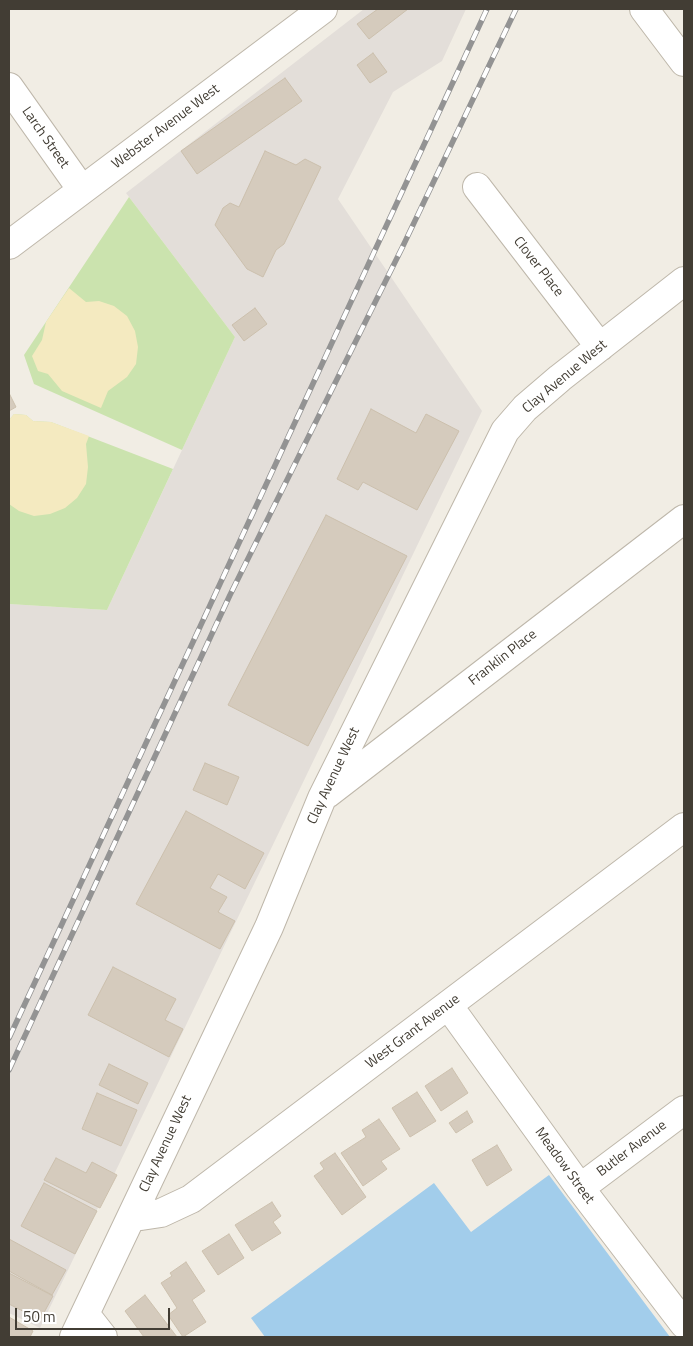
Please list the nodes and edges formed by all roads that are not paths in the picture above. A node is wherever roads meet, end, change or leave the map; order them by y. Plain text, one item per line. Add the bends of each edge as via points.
1 (644, 9) edge
2 (310, 13) edge
3 (684, 62) edge
4 (9, 86) edge
5 (476, 187) dead end
6 (82, 190) junction
7 (9, 245) edge
8 (684, 281) edge
9 (600, 347) junction
10 (684, 519) edge
11 (322, 798) junction
12 (684, 827) edge
13 (448, 1005) junction
14 (684, 1110) edge
15 (580, 1188) junction
16 (132, 1214) junction
17 (684, 1324) edge
18 (79, 1326) edge
19 (103, 1337) edge

1 - 3 street
2 - 6 street, Webster Avenue West
4 - 6 street, Larch Street
5 - 9 street, Clover Place
6 - 7 street, Webster Avenue West
8 - 9 street, Clay Avenue West
9 - 11 street, Clay Avenue West via 525,408 505,431
10 - 11 street, Franklin Place
11 - 16 street, Clay Avenue West via 269,927
12 - 13 street, West Grant Avenue
13 - 15 street, Meadow Street
13 - 16 street, West Grant Avenue via 191,1199 156,1214
14 - 15 street, Butler Avenue
15 - 17 street, Meadow Street
16 - 18 street, Clay Avenue West
18 - 19 street

